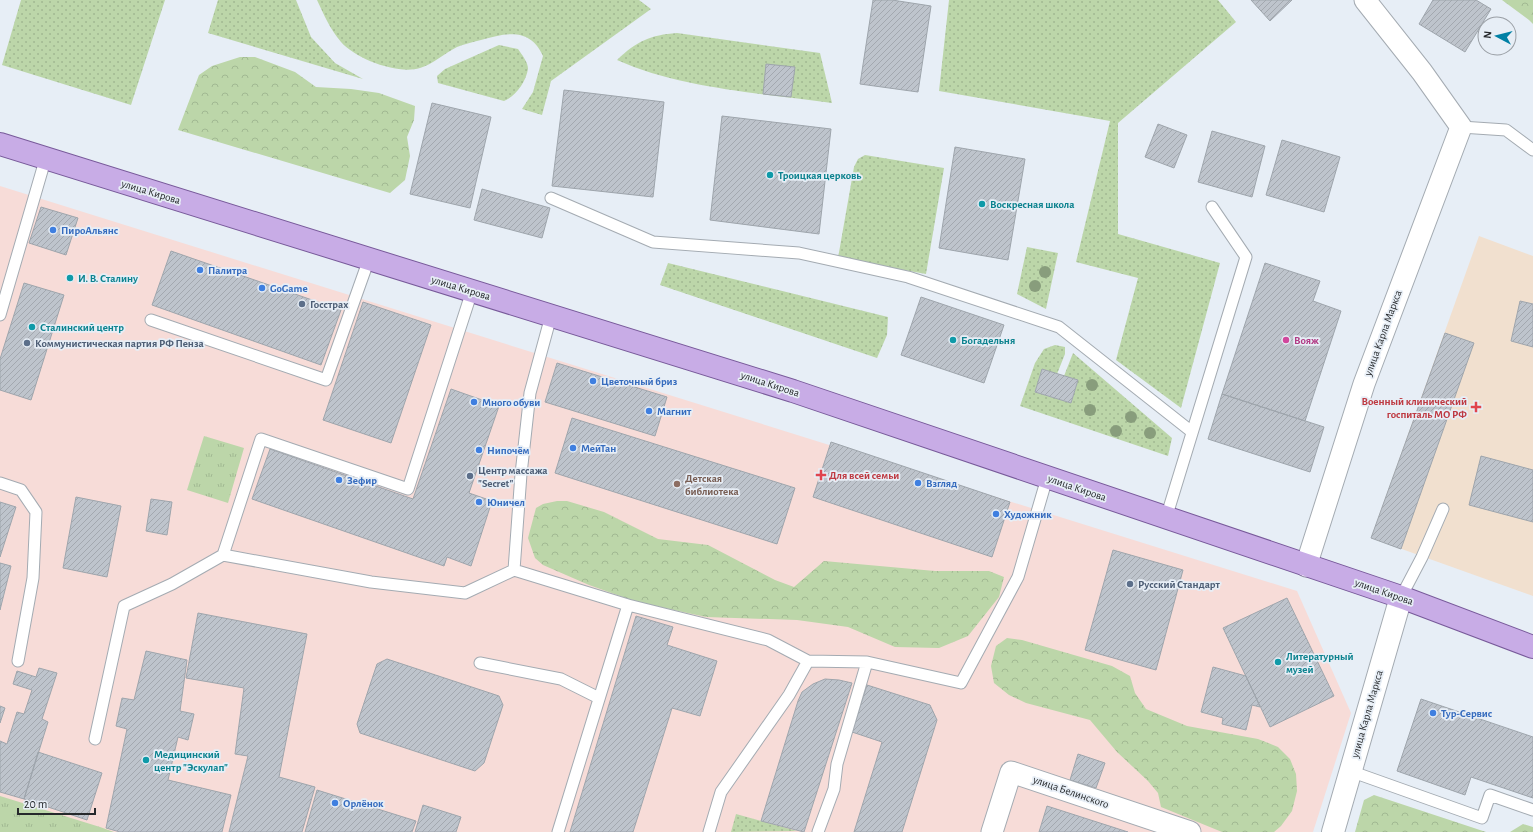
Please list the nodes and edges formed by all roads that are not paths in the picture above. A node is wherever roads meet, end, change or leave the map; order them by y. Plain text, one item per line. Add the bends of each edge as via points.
1 (1365, 0) edge
2 (1461, 126) junction
3 (0, 144) edge
4 (1533, 150) edge
5 (46, 157) junction
6 (551, 198) dead end
7 (1212, 207) dead end
8 (369, 259) junction
9 (472, 291) junction
10 (0, 315) edge
11 (551, 316) junction
12 (151, 320) dead end
13 (1192, 432) junction
14 (1047, 478) junction
15 (0, 483) edge
16 (1443, 509) dead end
17 (1166, 518) junction
18 (223, 555) junction
19 (1306, 566) junction
20 (514, 570) junction
21 (1401, 597) junction
22 (628, 605) junction
23 (1533, 646) edge
24 (18, 662) dead end
25 (808, 662) junction
26 (867, 662) junction
27 (480, 663) dead end
28 (599, 698) junction
29 (95, 739) dead end
30 (1350, 771) junction
31 (1533, 810) edge
32 (558, 832) edge
33 (709, 832) edge
34 (818, 832) edge
35 (992, 832) edge
36 (1190, 832) edge
37 (1333, 832) edge

1 - 2 street
2 - 4 lane via 1506,130
2 - 19 street, улица Карла Маркса via 1364,384
3 - 5 main road, улица Кирова
5 - 8 main road, улица Кирова
5 - 10 lane
6 - 13 lane via 653,242 798,253 908,277 1060,327
7 - 13 lane via 1246,257
8 - 9 main road, улица Кирова
8 - 12 lane via 326,380
9 - 11 main road, улица Кирова
9 - 18 lane via 408,489 261,439
11 - 14 main road, улица Кирова via 793,391
11 - 20 lane via 530,393
13 - 17 lane
14 - 17 main road, улица Кирова
14 - 26 lane via 1018,577 961,683
15 - 24 lane via 21,490 36,512 33,578
16 - 21 lane
17 - 19 main road, улица Кирова
18 - 20 lane via 371,582 465,593
18 - 29 lane via 172,584 124,606
19 - 21 main road, улица Кирова
20 - 22 lane
21 - 23 main road, улица Кирова
21 - 30 main road, улица Карла Маркса
22 - 25 lane via 768,640
22 - 28 lane
25 - 26 lane
25 - 33 lane via 789,695 721,792
26 - 34 lane via 836,764 834,788
27 - 28 lane via 562,679
28 - 32 lane
30 - 31 lane via 1482,818 1490,795
30 - 37 main road, улица Карла Маркса
35 - 36 street, улица Белинского via 1011,772

